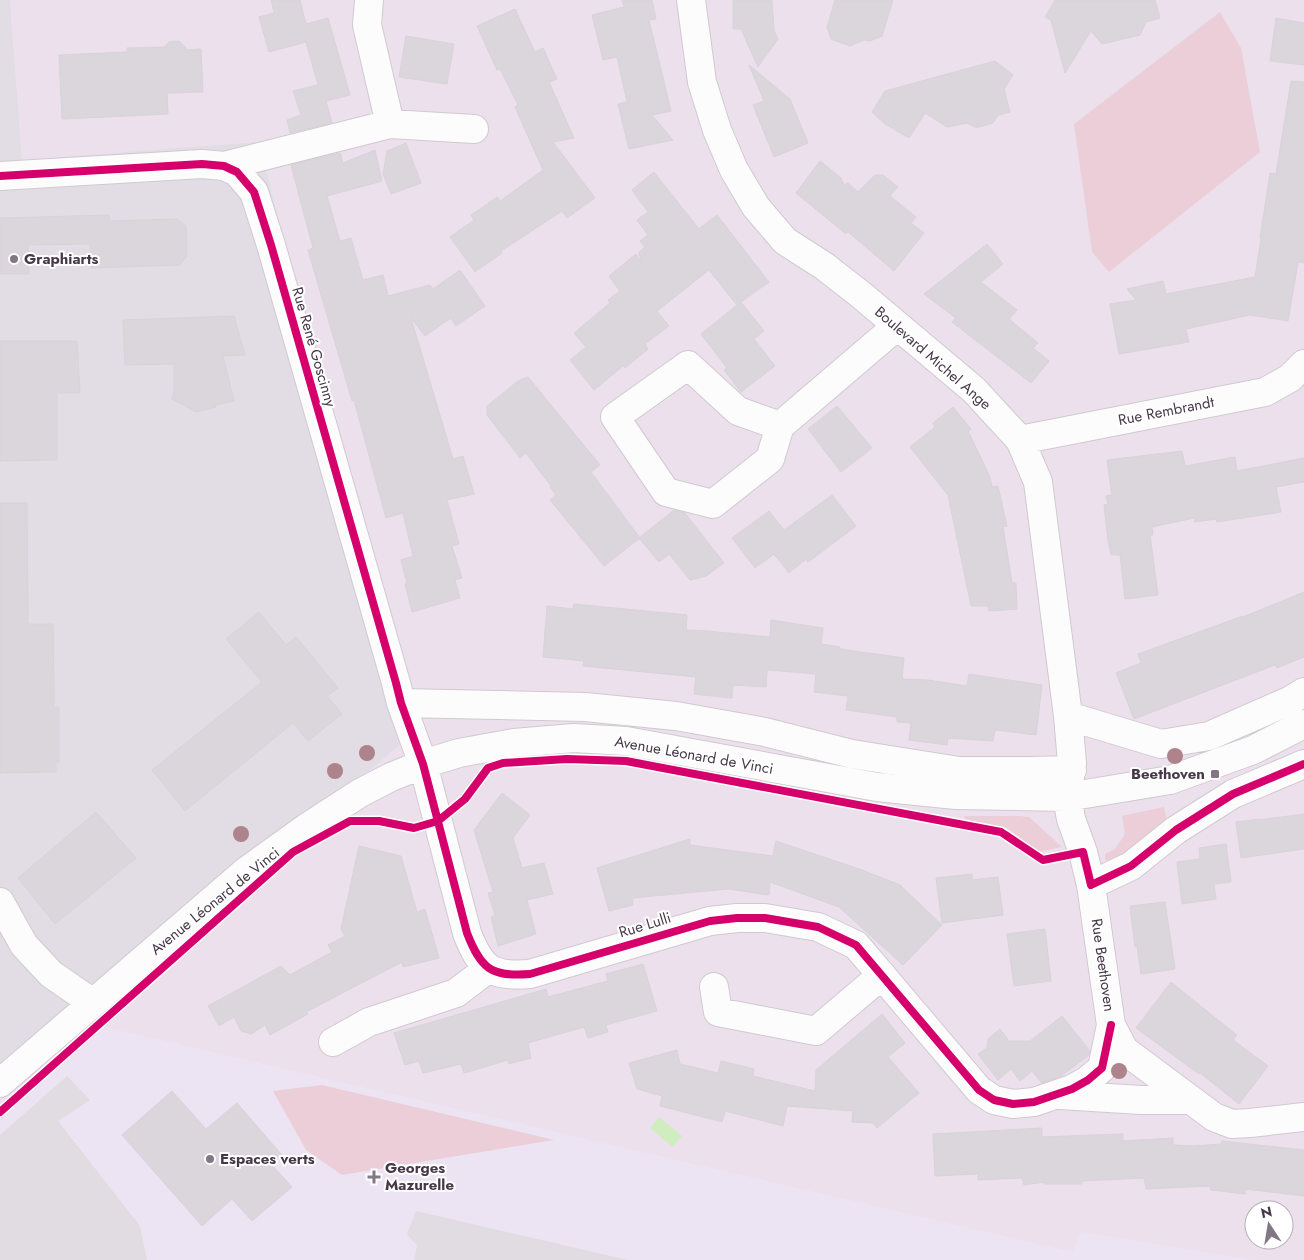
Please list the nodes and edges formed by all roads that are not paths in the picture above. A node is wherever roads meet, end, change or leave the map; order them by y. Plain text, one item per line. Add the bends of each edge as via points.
1 (369, 0) edge
2 (691, 0) edge
3 (390, 124) junction
4 (474, 129) dead end
5 (224, 166) junction
6 (0, 176) edge
7 (897, 326) junction
8 (1304, 364) edge
9 (780, 426) junction
10 (1020, 440) junction
11 (1304, 692) edge
12 (401, 703) junction
13 (1068, 716) junction
14 (1304, 724) edge
15 (422, 764) junction
16 (1304, 764) edge
17 (1072, 770) junction
18 (1067, 797) junction
19 (1091, 886) junction
20 (0, 902) edge
21 (489, 968) junction
22 (882, 974) junction
23 (714, 987) dead end
24 (93, 1003) junction
25 (1111, 1025) junction
26 (332, 1042) dead end
27 (0, 1083) edge
28 (1056, 1095) junction
29 (1190, 1100) junction
30 (1304, 1117) edge

1 - 3 street via 367,25
2 - 7 street, Boulevard Michel Ange via 702,82 717,130 734,170 756,207 785,241 824,266
3 - 4 street
3 - 5 street
5 - 6 street via 194,164
5 - 12 street, Rue René Goscinny via 237,172 254,192
7 - 9 street
7 - 10 street, Boulevard Michel Ange via 974,390
8 - 10 street, Rue Rembrandt via 1290,378 1265,392
9 - 9 street via 770,459 713,504 666,492 615,417 688,365 738,411
10 - 13 street, Boulevard Michel Ange via 1038,482
11 - 13 street via 1209,736 1161,744
12 - 15 street, Rue René Goscinny
12 - 17 street, Avenue Léonard de Vinci via 585,707 658,714 764,732 852,754 959,771
13 - 17 street, Boulevard Michel Ange
14 - 18 street, Avenue Léonard de Vinci via 1253,750 1170,780
15 - 18 street, Avenue Léonard de Vinci via 458,753 508,744 574,738 626,741 877,787 956,795
15 - 21 street via 467,934 481,961
15 - 24 street, Avenue Léonard de Vinci via 360,793 245,872
16 - 19 street via 1232,794 1176,830 1131,866
17 - 18 street, Boulevard Michel Ange
18 - 19 street, Rue Beethoven
19 - 25 street, Rue Beethoven
20 - 24 street via 24,945 51,974
21 - 22 street, Rue Lulli via 500,974 530,974 710,921 765,918 818,927 839,936 856,945
21 - 26 street via 456,993 369,1022
22 - 23 street via 816,1031 718,1012
22 - 28 street, Rue Lulli via 979,1090 994,1100 1013,1104
24 - 27 street, Avenue Léonard de Vinci
25 - 28 street via 1102,1068 1088,1080
25 - 29 street, Rue Beethoven via 1124,1050
28 - 29 street
29 - 30 street, Rue Beethoven via 1214,1117 1232,1124

